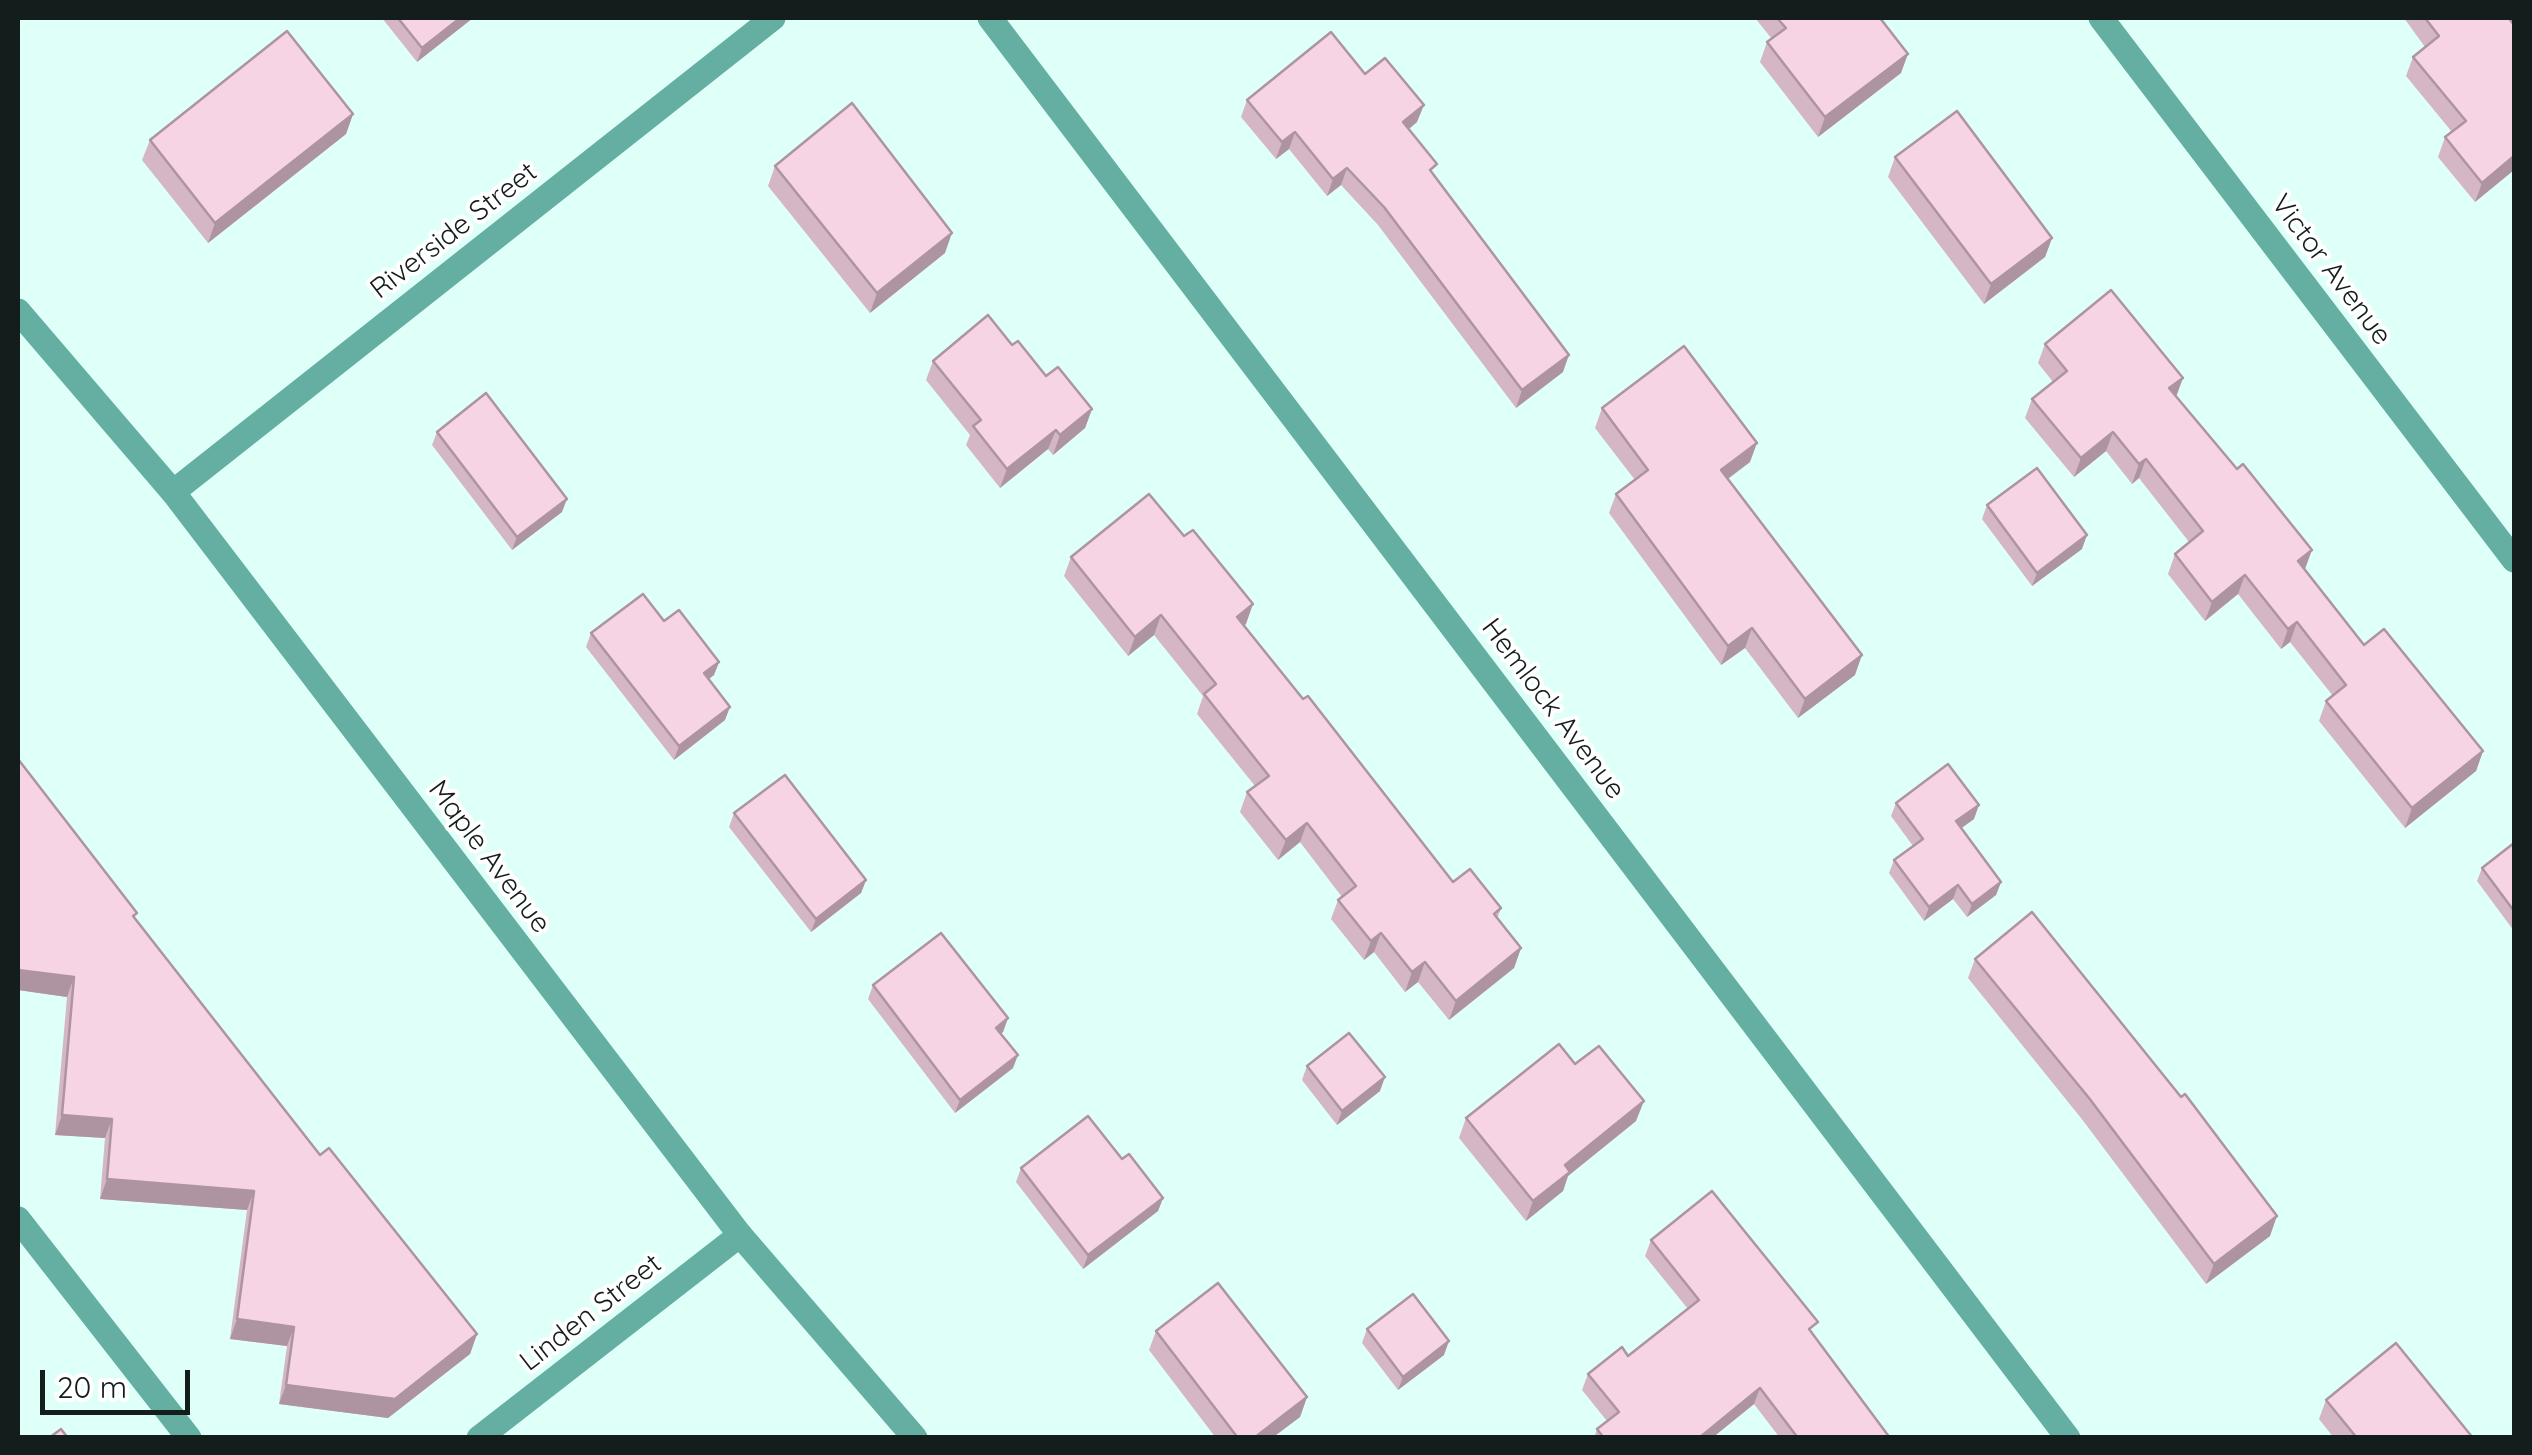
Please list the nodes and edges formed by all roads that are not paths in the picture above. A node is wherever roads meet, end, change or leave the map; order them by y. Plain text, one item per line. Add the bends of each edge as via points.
1 (774, 18) edge
2 (990, 18) edge
3 (2101, 18) edge
4 (18, 312) edge
5 (172, 492) junction
6 (2514, 560) edge
7 (18, 1218) edge
8 (740, 1235) junction
9 (190, 1438) edge
10 (479, 1438) edge
11 (915, 1438) edge
12 (2068, 1438) edge

1 - 5 street, Riverside Street
2 - 12 street, Hemlock Avenue
3 - 6 street, Victor Avenue
4 - 5 street, Maple Avenue
5 - 8 street, Maple Avenue
7 - 9 street
8 - 10 street, Linden Street
8 - 11 street, Maple Avenue

